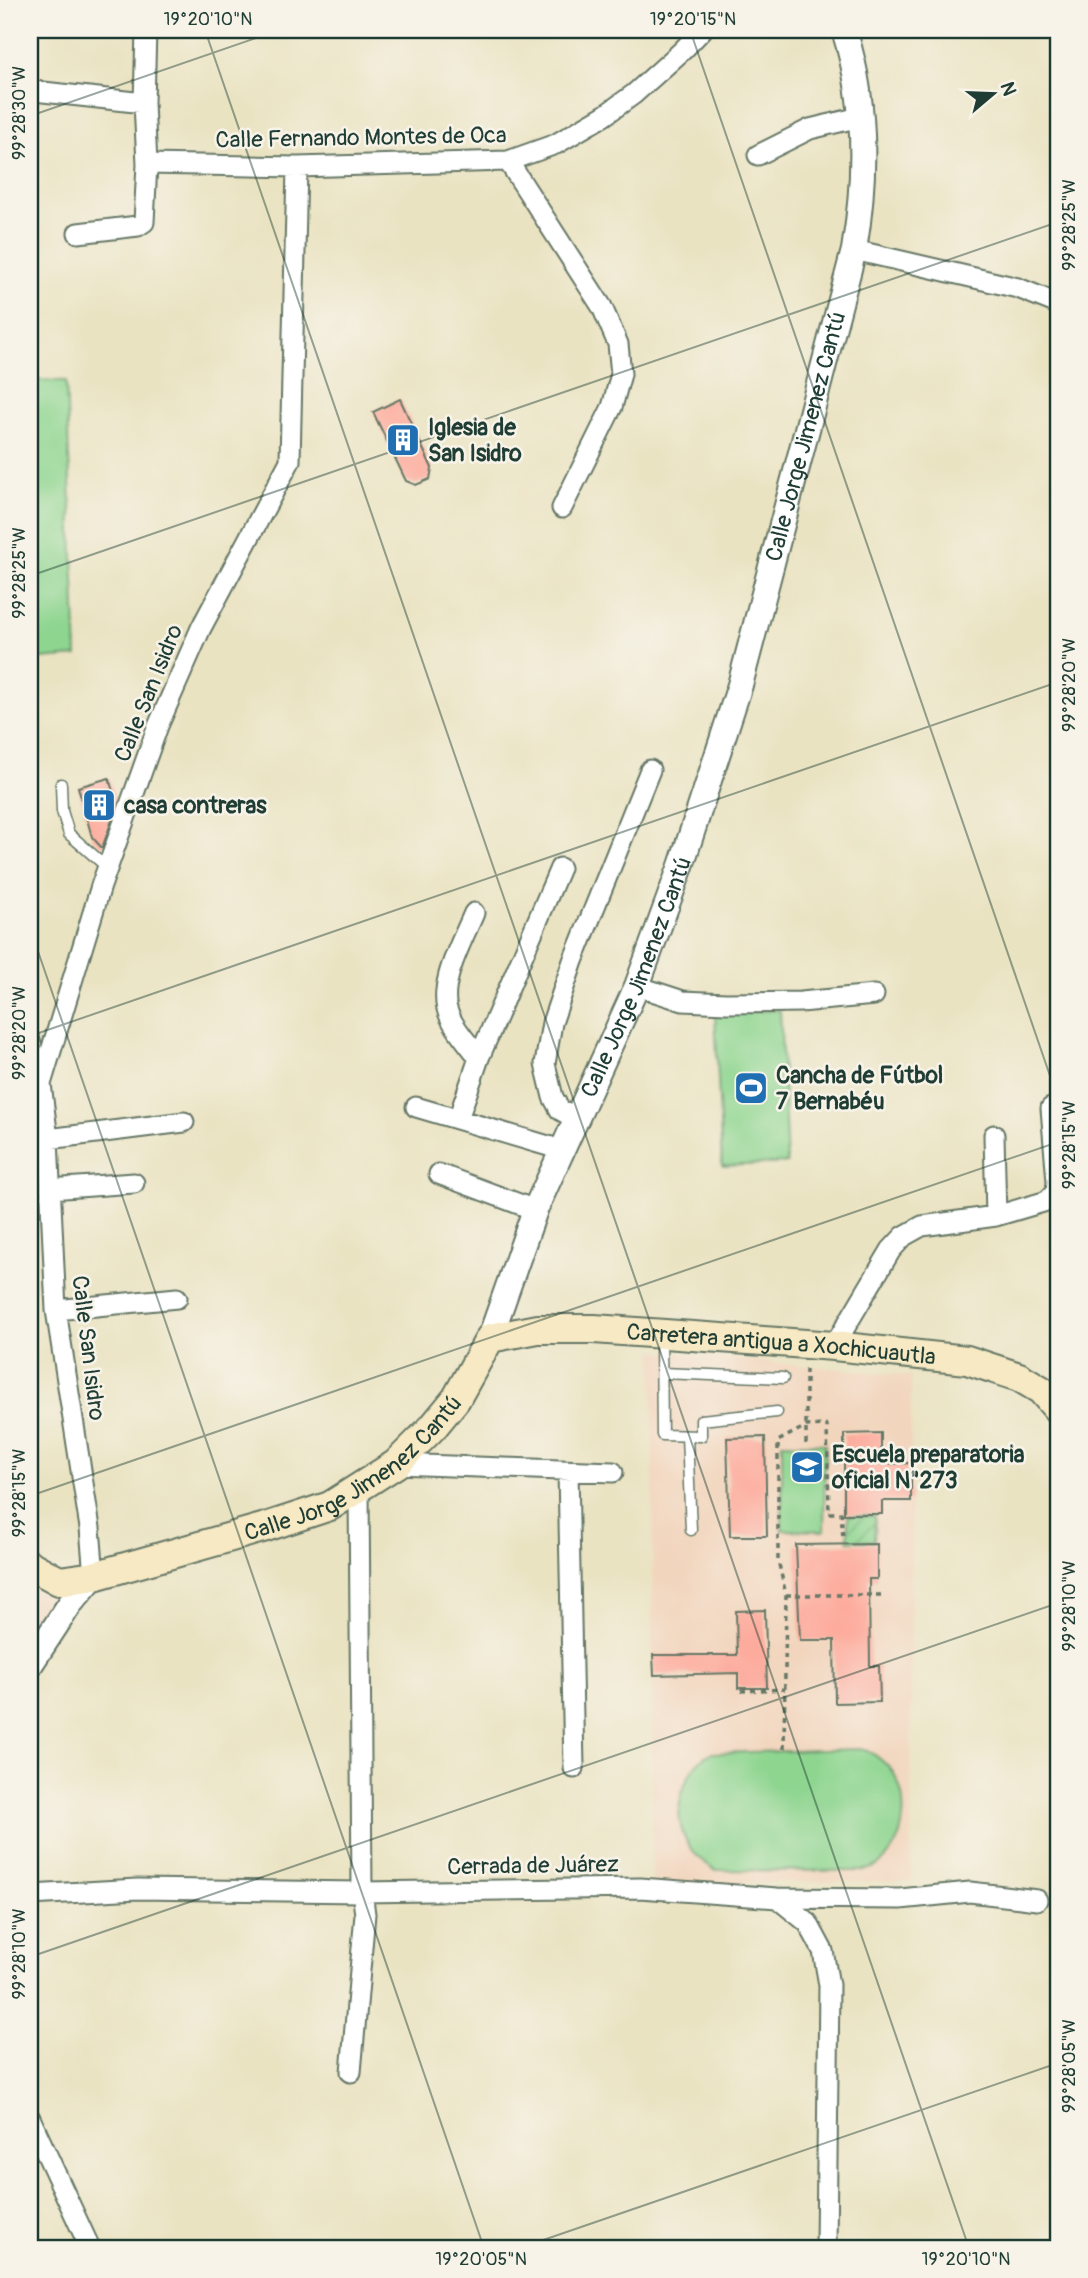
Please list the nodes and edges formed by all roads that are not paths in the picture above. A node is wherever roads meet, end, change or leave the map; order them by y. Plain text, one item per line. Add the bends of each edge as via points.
1 (146, 30) edge
2 (702, 30) edge
3 (844, 30) edge
4 (34, 91) dead end
5 (144, 103) junction
6 (860, 117) junction
7 (758, 155) dead end
8 (508, 161) junction
9 (147, 164) junction
10 (297, 167) junction
11 (78, 233) dead end
12 (854, 250) junction
13 (1058, 304) edge
14 (562, 508) dead end
15 (650, 770) dead end
16 (61, 784) dead end
17 (108, 868) junction
18 (560, 868) dead end
19 (474, 913) dead end
20 (637, 986) junction
21 (874, 995) dead end
22 (30, 1041) edge
23 (479, 1058) junction
24 (41, 1084) junction
25 (416, 1107) dead end
26 (1051, 1108) dead end
27 (458, 1119) junction
28 (576, 1119) junction
29 (184, 1122) dead end
30 (994, 1135) dead end
31 (48, 1139) junction
32 (562, 1150) junction
33 (439, 1174) dead end
34 (134, 1183) dead end
35 (50, 1188) junction
36 (535, 1210) junction
37 (996, 1216) junction
38 (177, 1298) dead end
39 (56, 1310) junction
40 (661, 1334) junction
41 (489, 1338) junction
42 (820, 1345) junction
43 (662, 1373) junction
44 (783, 1378) dead end
45 (1058, 1410) edge
46 (778, 1412) dead end
47 (687, 1436) junction
48 (396, 1464) junction
49 (568, 1471) junction
50 (613, 1472) dead end
51 (359, 1489) junction
52 (691, 1530) dead end
53 (30, 1564) edge
54 (94, 1576) junction
55 (30, 1665) edge
56 (574, 1768) dead end
57 (362, 1892) junction
58 (30, 1895) edge
59 (777, 1898) junction
60 (1037, 1900) dead end
61 (351, 2072) dead end
62 (30, 2118) edge
63 (90, 2248) edge
64 (826, 2248) edge

1 - 5 street
2 - 8 street, Calle Fernando Montes de Oca via 605,115 556,144
3 - 6 street, Calle Jorge Jimenez Cantú
4 - 5 street
5 - 9 street
6 - 7 street via 810,129
6 - 12 street, Calle Jorge Jimenez Cantú via 863,168
8 - 10 street, Calle Fernando Montes de Oca
8 - 14 street via 602,307 618,344 621,374 612,407
9 - 10 street, Calle Fernando Montes de Oca
9 - 11 street via 144,222
10 - 17 street, Calle San Isidro via 290,461 201,628 158,726
12 - 13 street via 1018,288
12 - 20 street, Calle Jorge Jimenez Cantú via 740,685
15 - 28 street via 572,961 552,1023 545,1064 553,1097 560,1110
16 - 17 lane via 69,834
17 - 24 street, Calle San Isidro
18 - 23 street
19 - 23 street via 446,983 444,1002
20 - 21 street via 683,1001 726,1003
20 - 28 street, Calle Jorge Jimenez Cantú
22 - 24 street
23 - 27 street
24 - 31 street, Calle San Isidro
25 - 27 street
26 - 37 street via 1056,1192 1047,1200
27 - 32 street
28 - 32 street, Calle Jorge Jimenez Cantú
29 - 31 street
30 - 37 street
31 - 35 street, Calle San Isidro
32 - 36 street, Calle Jorge Jimenez Cantú
33 - 36 street
34 - 35 street
35 - 39 street, Calle San Isidro
36 - 41 street, Calle Jorge Jimenez Cantú
37 - 42 street via 922,1226 904,1236
38 - 39 street
39 - 54 street, Calle San Isidro
40 - 41 main road, Carretera antigua a Xochicuautla via 552,1329
40 - 42 main road, Carretera antigua a Xochicuautla
40 - 43 lane
41 - 48 main road, Calle Jorge Jimenez Cantú via 456,1399
42 - 45 main road, Carretera antigua a Xochicuautla via 995,1367 1041,1390
43 - 44 lane
43 - 47 lane via 662,1435
46 - 47 lane via 701,1420 701,1436
47 - 52 lane
48 - 49 street
48 - 51 main road, Calle Jorge Jimenez Cantú
49 - 50 street
49 - 56 street
51 - 54 main road, Calle Jorge Jimenez Cantú via 330,1506 267,1527
51 - 57 street
53 - 54 main road, Calle Jorge Jimenez Cantú via 59,1580
54 - 55 street
57 - 58 street, Cerrada de Juárez via 138,1889
57 - 59 street, Cerrada de Juárez via 640,1888
57 - 61 street via 365,1914
59 - 60 street, Cerrada de Juárez via 900,1899 970,1892
59 - 64 street via 808,1923 823,1951 828,1985
62 - 63 street

